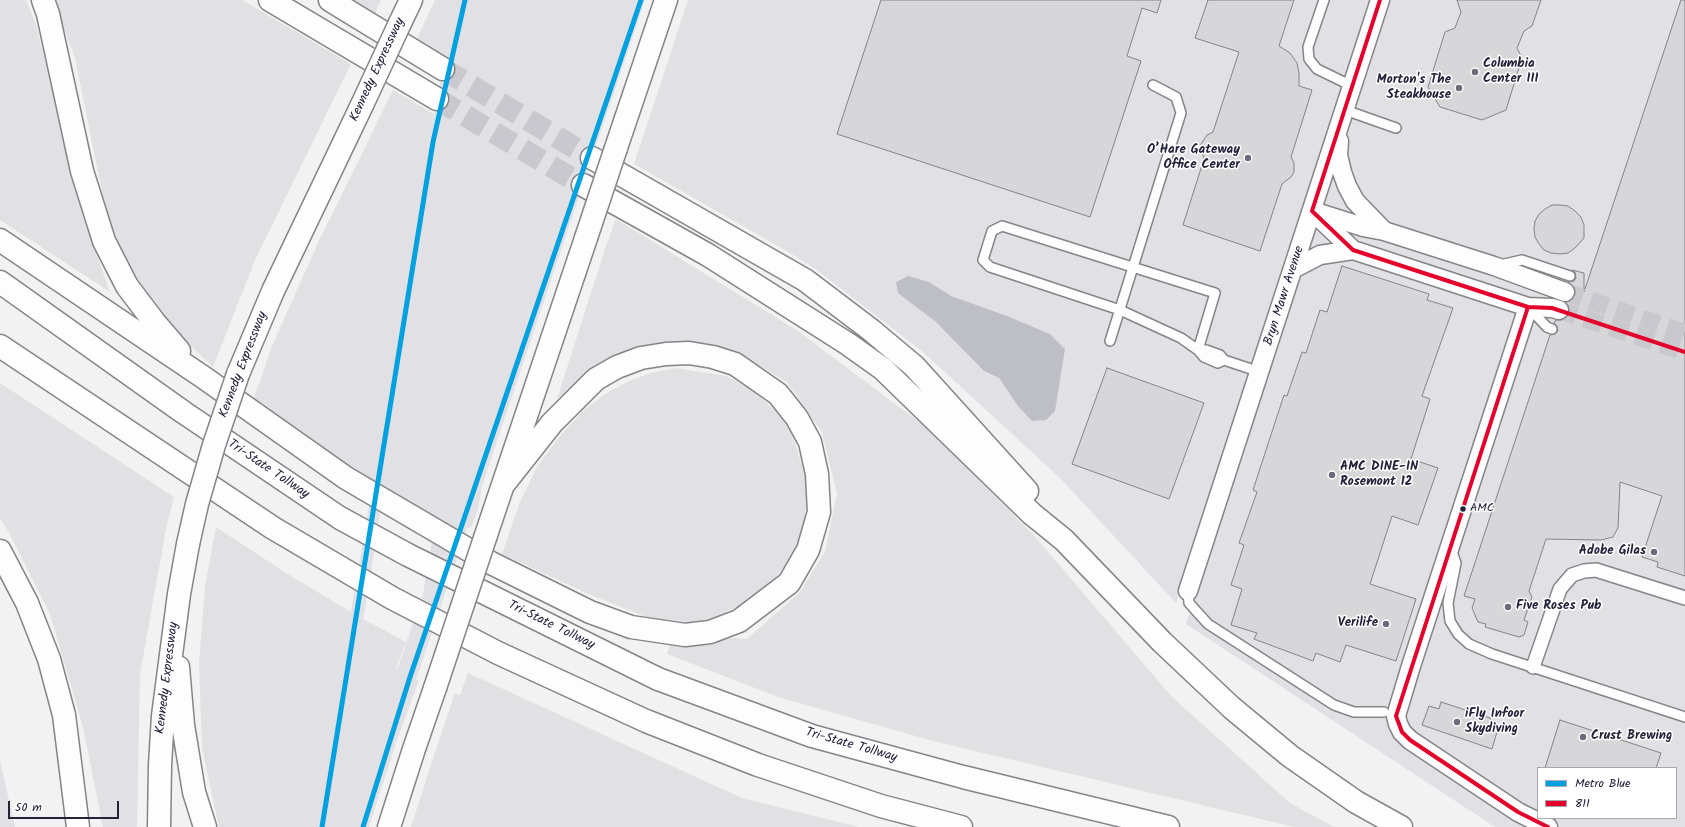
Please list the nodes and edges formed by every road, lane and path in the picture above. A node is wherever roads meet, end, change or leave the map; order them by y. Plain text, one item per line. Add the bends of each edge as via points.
1 (42, 0) edge
2 (270, 0) edge
3 (330, 0) edge
4 (411, 0) edge
5 (666, 0) edge
6 (677, 0) edge
7 (1324, 0) edge
8 (1380, 0) edge
9 (443, 68) tunnel mouth
10 (1153, 85) dead end
11 (1352, 86) junction
12 (437, 99) tunnel mouth
13 (630, 106) junction
14 (1343, 116) junction
15 (1396, 128) dead end
16 (592, 158) tunnel mouth
17 (583, 184) tunnel mouth
18 (1312, 211) junction
19 (1384, 231) junction
20 (0, 240) edge
21 (1353, 250) junction
22 (1494, 266) junction
23 (1133, 267) junction
24 (1293, 269) junction
25 (0, 282) edge
26 (1567, 284) tunnel mouth
27 (1528, 307) junction
28 (1120, 310) junction
29 (1559, 310) tunnel mouth
30 (1552, 329) dead end
31 (1110, 341) dead end
32 (0, 346) edge
33 (1198, 350) junction
34 (1260, 372) junction
35 (203, 377) junction
36 (503, 485) junction
37 (1064, 540) junction
38 (1450, 546) junction
39 (0, 551) edge
40 (1188, 591) joint
41 (179, 594) junction
42 (1685, 598) edge
43 (1533, 667) junction
44 (1384, 712) dead end
45 (1685, 717) edge
46 (78, 827) edge
47 (159, 827) edge
48 (205, 827) edge
49 (389, 827) edge
50 (961, 827) edge
51 (1168, 827) edge
52 (1401, 827) edge
53 (1548, 827) edge

1 - 35 highway via 48,14 82,171 104,241 126,286
2 - 12 highway
3 - 9 highway
4 - 41 highway, Kennedy Expressway, bridge via 273,291 238,374 198,504
5 - 13 highway
6 - 13 highway via 658,57
7 - 11 lane via 1308,47 1309,59 1317,69
8 - 11 street, Bryn Mawr Avenue
10 - 23 lane via 1176,97 1181,113
11 - 14 street, Bryn Mawr Avenue
13 - 36 highway, bridge
14 - 15 lane
14 - 18 street, Bryn Mawr Avenue
14 - 19 street via 1338,155 1346,186 1355,201
16 - 37 highway via 805,280 871,330 914,366 962,418 1041,506
17 - 37 highway via 714,259 836,336 883,369 1032,514
18 - 19 street
18 - 21 street
18 - 24 street, Bryn Mawr Avenue
19 - 22 street
20 - 35 highway
21 - 24 street via 1320,255
21 - 27 street
22 - 26 street
22 - 27 street
23 - 28 lane
23 - 28 lane via 1002,226 992,231 983,260 990,267
23 - 33 lane via 1215,293
24 - 34 street, Bryn Mawr Avenue
25 - 51 highway, Tri-State Tollway via 182,412 340,518 415,559 658,679 812,736 963,777
27 - 29 street
27 - 30 lane
27 - 38 street
28 - 31 lane
28 - 33 lane via 1181,338
32 - 50 highway via 273,528 392,598 498,654 646,721 758,765 881,806
33 - 34 lane via 1206,350 1220,355 1224,360
34 - 40 street, Bryn Mawr Avenue
35 - 36 highway via 346,478 458,544 590,612 631,627 685,635 710,632 739,621 789,583 808,550 819,512 817,474 810,442 797,418 778,394 735,364 689,353 641,358 596,379 552,422
36 - 49 highway, bridge
37 - 52 highway via 1162,642 1232,708 1290,756 1356,802
38 - 43 lane via 1456,563 1448,603 1450,621 1458,634 1469,644 1484,651
38 - 53 street via 1396,716 1398,724 1410,740 1518,812
39 - 46 highway via 27,603 49,658 64,715
40 - 44 lane via 1189,603 1208,624 1334,705 1354,712
41 - 47 highway, Kennedy Expressway via 163,716
41 - 48 highway via 178,669 183,725 194,792
42 - 43 street via 1596,570 1572,575 1560,589
43 - 45 lane

